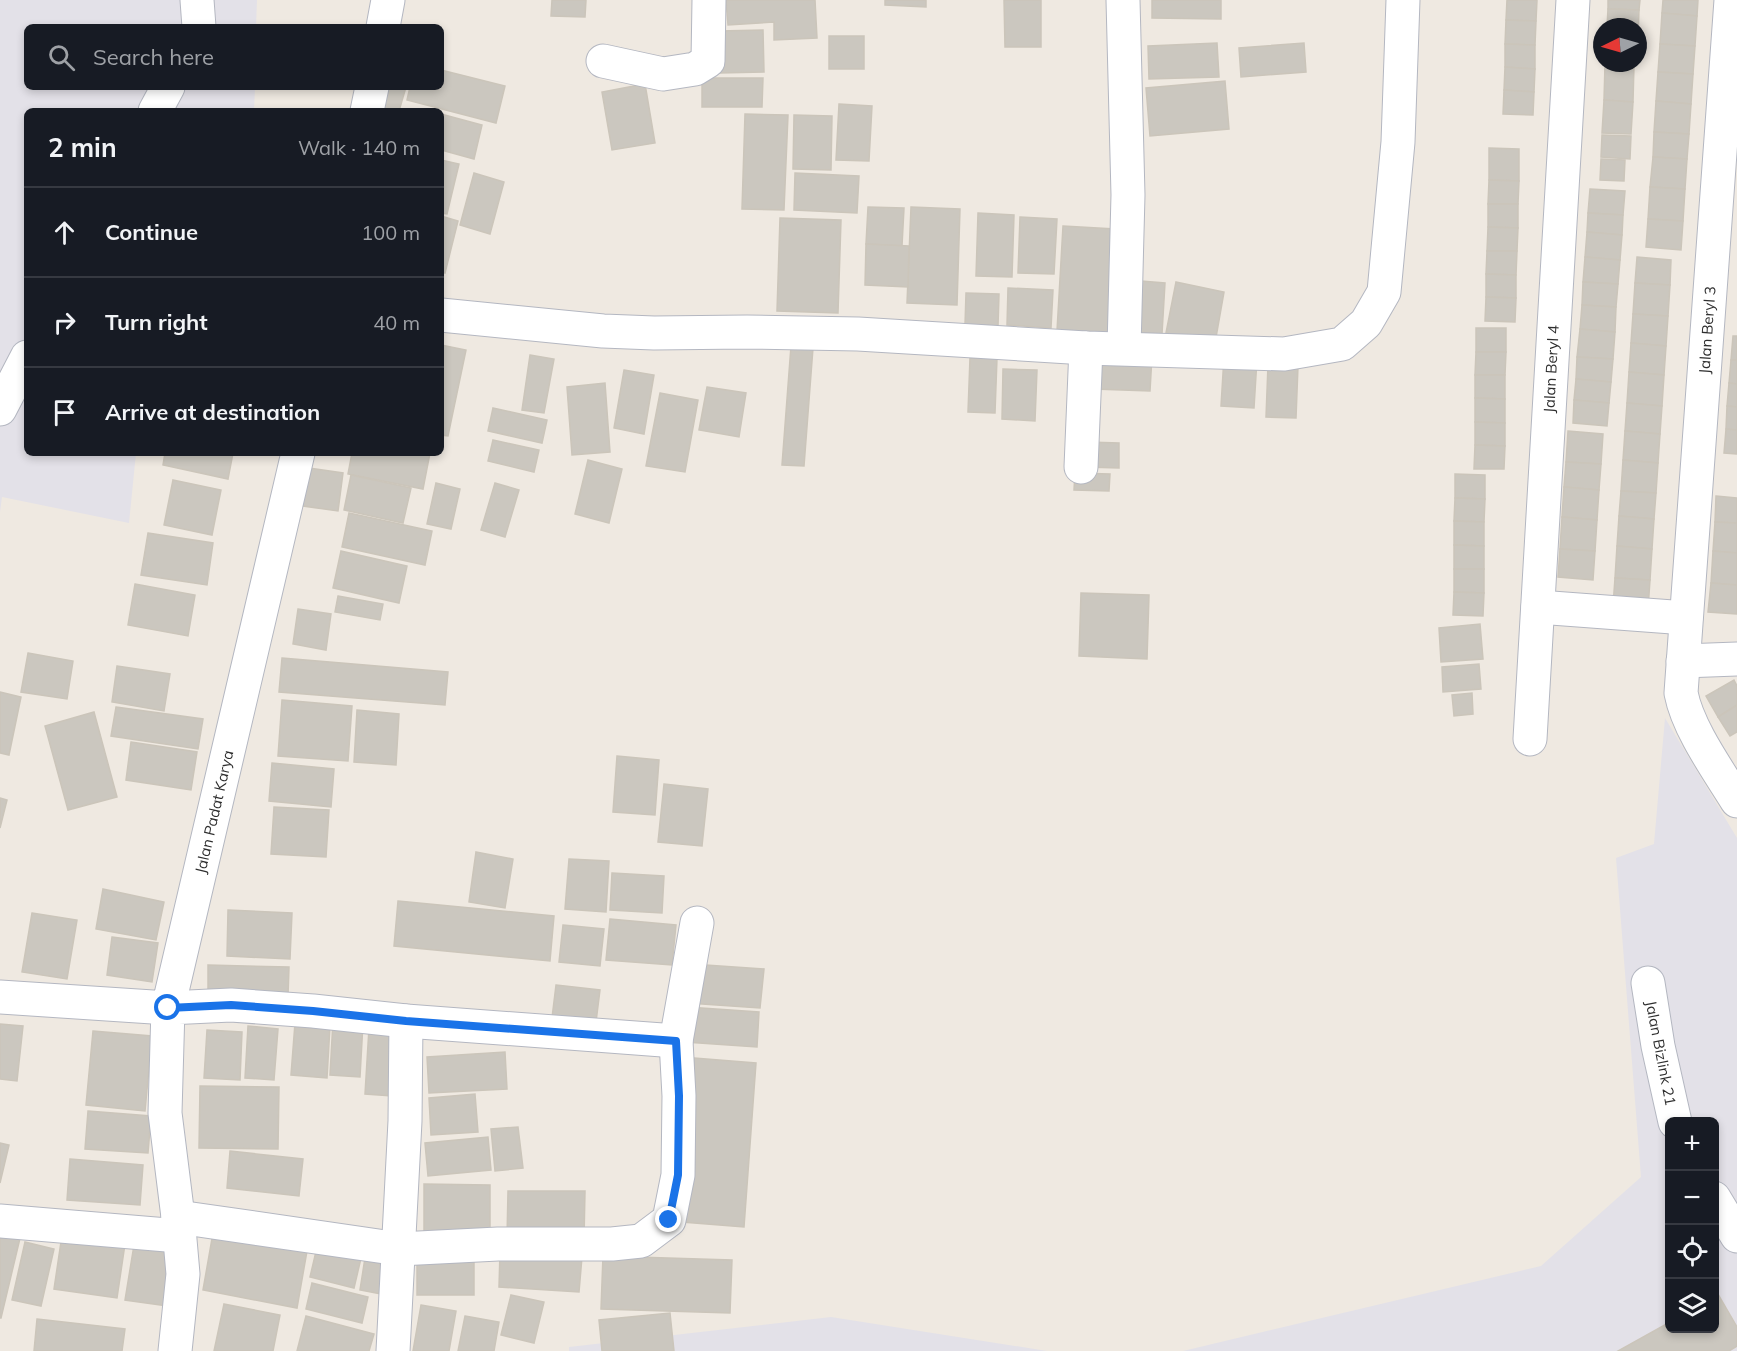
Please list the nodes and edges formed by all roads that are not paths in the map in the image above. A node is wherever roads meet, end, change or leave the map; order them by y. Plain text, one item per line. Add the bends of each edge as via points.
1 (197, 0) edge
2 (388, 0) edge
3 (710, 0) edge
4 (1123, 0) edge
5 (1403, 0) edge
6 (1573, 0) edge
7 (1731, 0) edge
8 (199, 24) edge
9 (384, 24) edge
10 (603, 61) dead end
11 (166, 90) edge
12 (372, 90) edge
13 (157, 108) edge
14 (368, 108) edge
15 (444, 315) edge
16 (1086, 348) junction
17 (1124, 348) junction
18 (24, 363) edge
19 (0, 409) edge
20 (297, 456) edge
21 (1081, 467) dead end
22 (1538, 607) junction
23 (1686, 618) junction
24 (1737, 659) edge
25 (1683, 661) junction
26 (1530, 738) dead end
27 (1737, 801) edge
28 (697, 923) dead end
29 (1648, 984) dead end
30 (0, 997) edge
31 (168, 1008) junction
32 (406, 1021) junction
33 (676, 1041) junction
34 (1674, 1117) edge
35 (1719, 1206) edge
36 (0, 1221) edge
37 (178, 1227) junction
38 (1737, 1236) edge
39 (399, 1249) junction
40 (175, 1351) edge
41 (393, 1351) edge

1 - 8 street
2 - 9 street
3 - 10 street via 708,61 695,69 663,74
4 - 17 street via 1128,195
5 - 17 street via 1398,142 1384,292 1366,323 1342,344 1284,354
6 - 22 street, Jalan Beryl 4
7 - 23 street, Jalan Beryl 3
11 - 13 street
12 - 14 street
15 - 16 street via 633,332 858,334
16 - 17 street
16 - 21 street
18 - 19 street
20 - 31 street, Jalan Padat Karya
22 - 23 street
22 - 26 street, Jalan Beryl 4
23 - 25 street, Jalan Beryl 3
24 - 25 street
25 - 27 street, Jalan Beryl 3 via 1684,709
28 - 33 street
29 - 34 street, Jalan Bizlink 21
30 - 31 street
31 - 32 street via 231,1005
31 - 37 street, Jalan Padat Karya via 165,1113
32 - 33 street
32 - 39 street
33 - 39 street via 678,1175 669,1220 641,1241
35 - 38 street
36 - 37 street
37 - 39 street
37 - 40 street, Jalan Padat Karya via 183,1274
39 - 41 street

